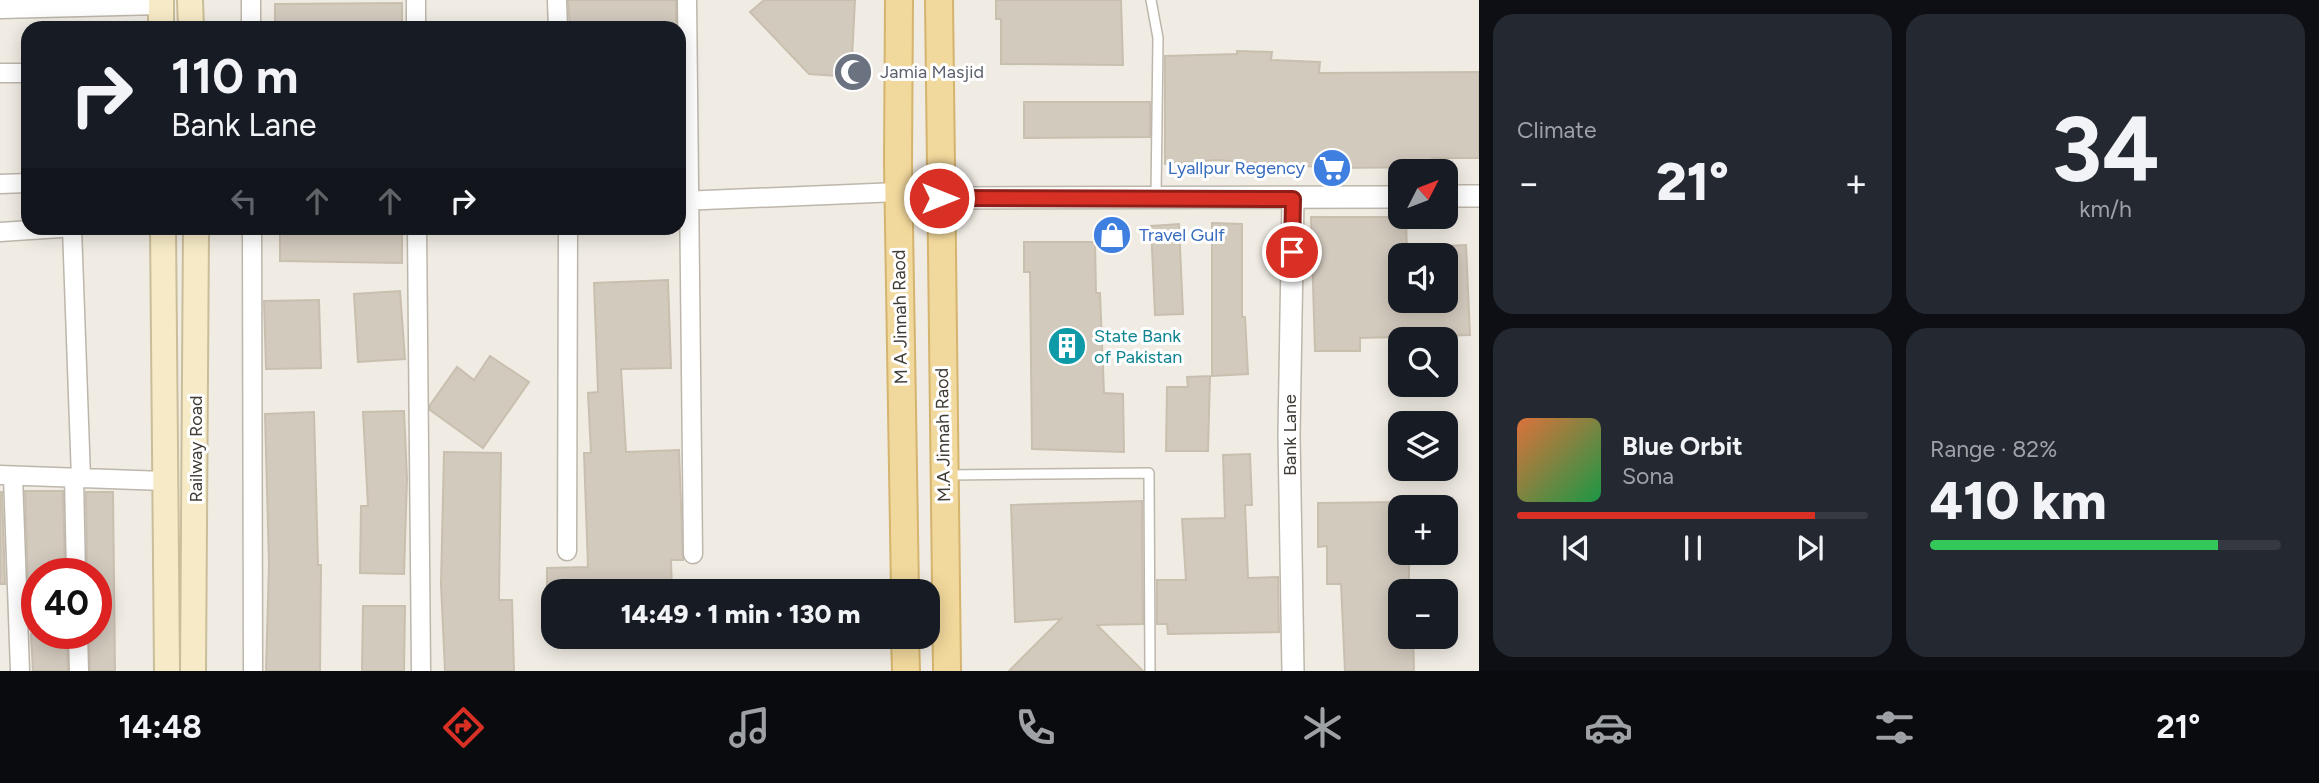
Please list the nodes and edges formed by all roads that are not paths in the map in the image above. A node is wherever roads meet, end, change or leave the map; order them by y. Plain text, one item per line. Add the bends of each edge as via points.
1 (190, 0) edge
2 (251, 0) edge
3 (415, 0) edge
4 (687, 0) edge
5 (899, 0) edge
6 (939, 0) edge
7 (1152, 0) edge
8 (557, 2) edge
9 (0, 9) edge
10 (161, 11) edge
11 (191, 21) edge
12 (251, 21) edge
13 (416, 21) edge
14 (558, 21) edge
15 (686, 21) edge
16 (0, 73) edge
17 (21, 73) edge
18 (21, 183) edge
19 (0, 184) edge
20 (898, 192) junction
21 (1458, 196) edge
22 (1479, 196) edge
23 (1156, 197) junction
24 (1388, 197) edge
25 (939, 198) junction
26 (1293, 199) junction
27 (686, 201) edge
28 (21, 231) edge
29 (0, 232) edge
30 (72, 235) edge
31 (163, 235) edge
32 (195, 235) edge
33 (252, 235) edge
34 (417, 235) edge
35 (568, 235) edge
36 (686, 235) edge
37 (7, 475) edge
38 (944, 475) junction
39 (78, 478) junction
40 (164, 481) junction
41 (567, 551) dead end
42 (693, 554) dead end
43 (76, 558) edge
44 (905, 579) edge
45 (78, 649) edge
46 (905, 649) edge
47 (20, 671) edge
48 (79, 671) edge
49 (166, 671) edge
50 (193, 671) edge
51 (253, 671) edge
52 (421, 671) edge
53 (906, 671) edge
54 (947, 671) edge
55 (1150, 671) edge
56 (1293, 671) edge

1 - 11 main road
2 - 12 street
3 - 13 street
4 - 15 street
5 - 20 main road, M A Jinnah Raod
6 - 25 main road
7 - 23 lane via 1158,38
8 - 14 street
9 - 10 street
16 - 17 street
18 - 19 street
20 - 27 street
20 - 44 main road, M A Jinnah Raod
21 - 22 street
23 - 25 street
23 - 26 street
24 - 26 street
25 - 38 main road, M.A Jinnah Raod
26 - 56 street, Bank Lane via 1289,435
28 - 29 street
30 - 39 street
31 - 40 main road, Railway Road
32 - 50 main road, Railway Road
33 - 51 street
34 - 52 street
35 - 41 street
36 - 42 street
37 - 39 street
37 - 47 street
38 - 54 main road, M.A Jinnah Raod
38 - 55 lane via 1149,473
39 - 40 street
39 - 43 street
40 - 49 main road, Railway Road
45 - 48 street
46 - 53 main road

